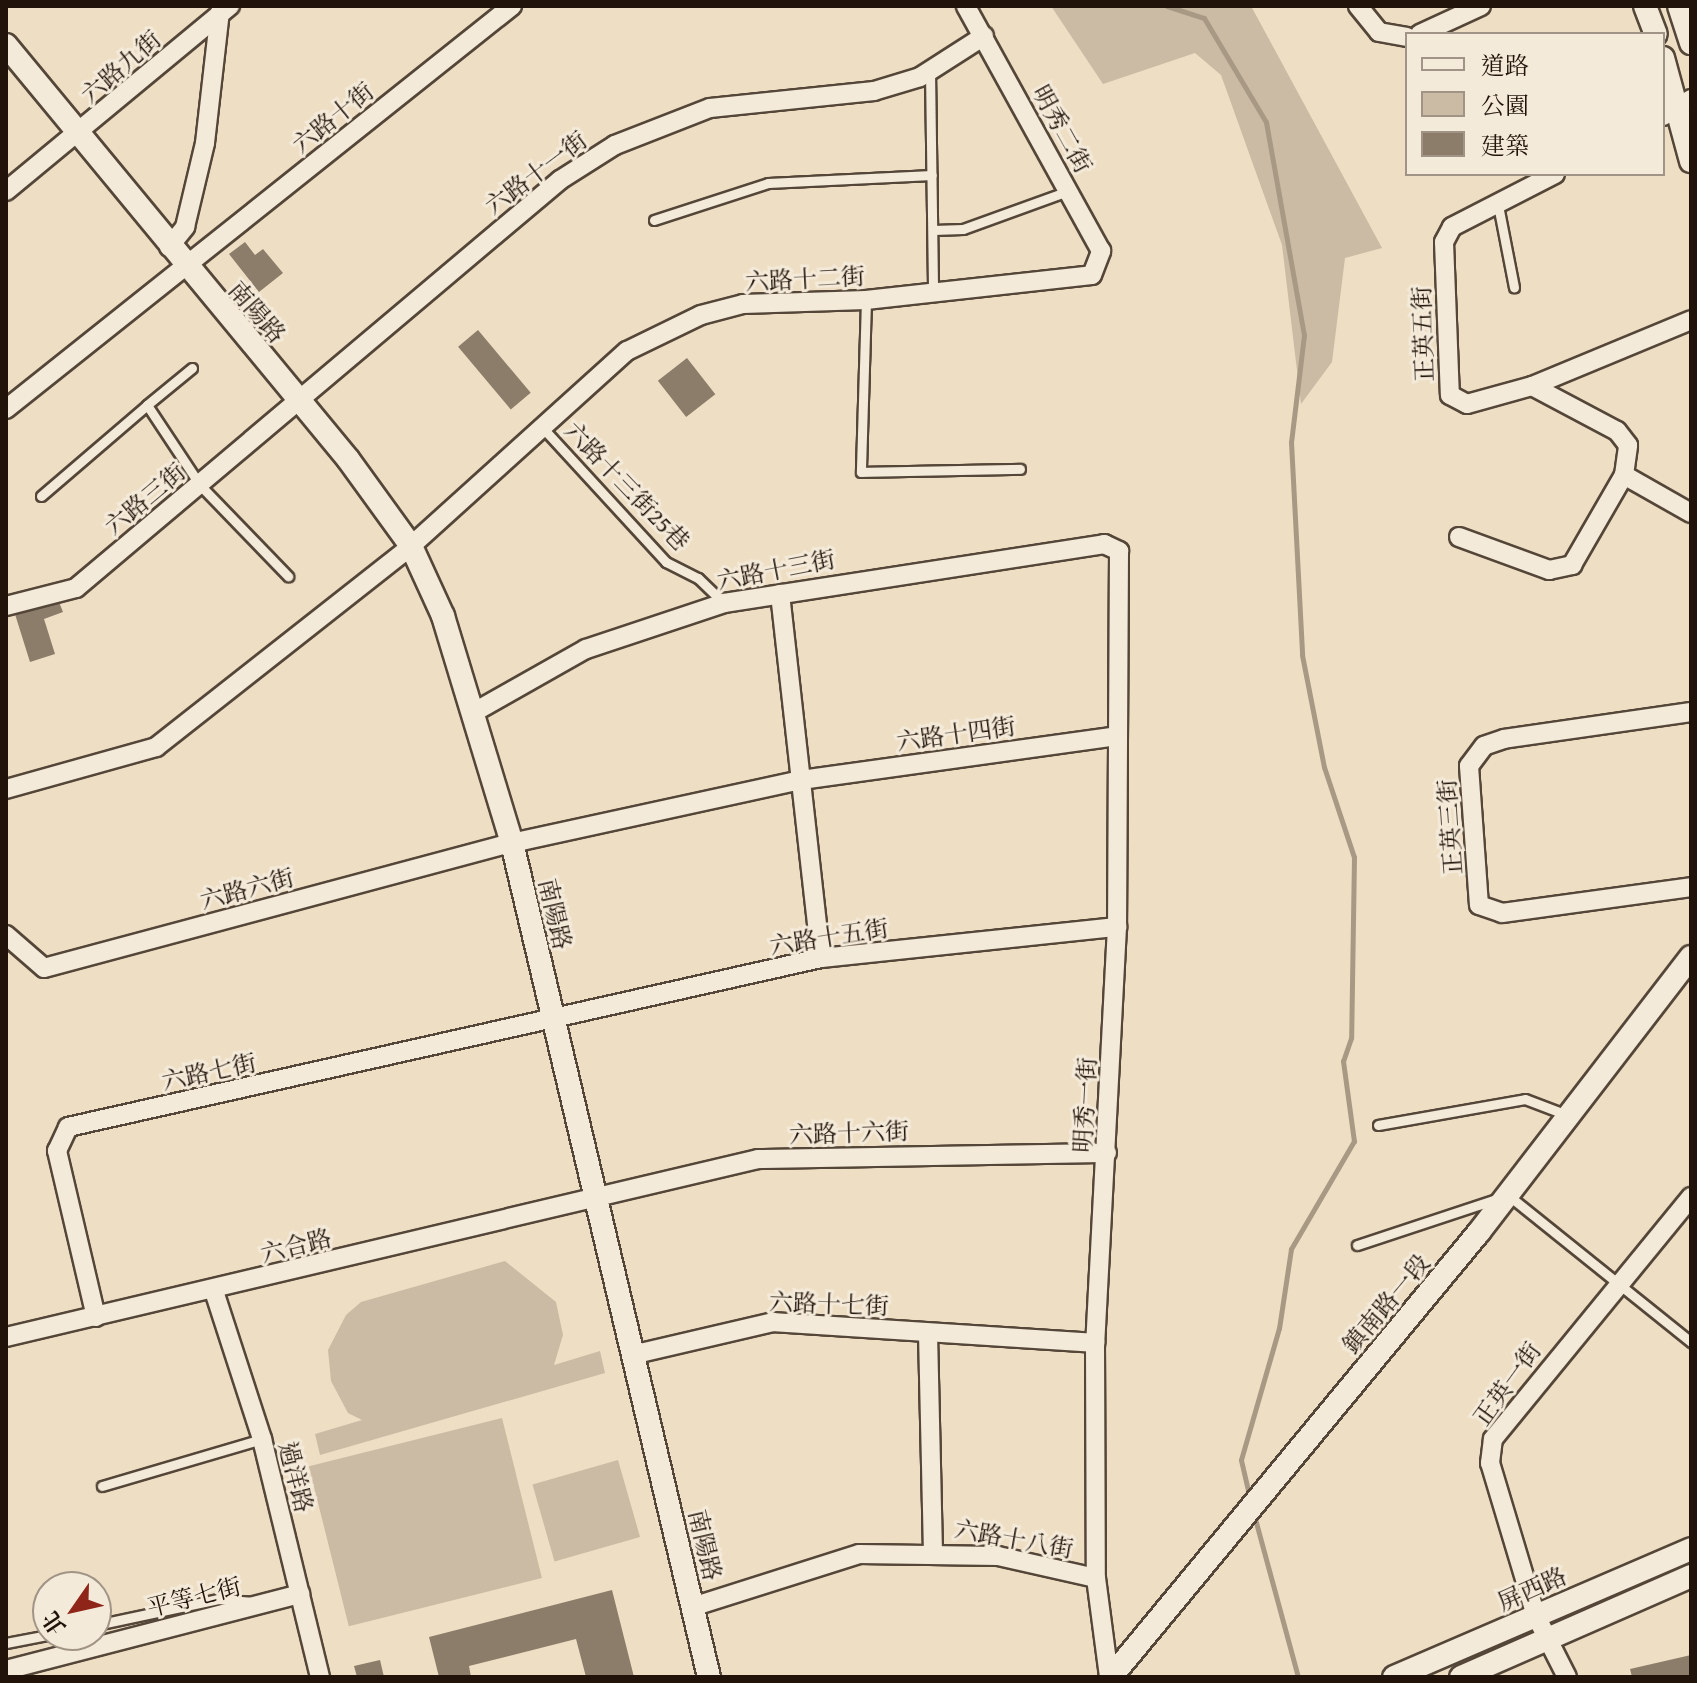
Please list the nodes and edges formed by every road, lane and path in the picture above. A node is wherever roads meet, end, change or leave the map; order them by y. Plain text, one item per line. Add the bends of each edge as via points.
1 (512, 6) edge
2 (966, 6) edge
3 (1358, 6) edge
4 (1481, 6) edge
5 (1645, 6) edge
6 (1679, 6) edge
7 (224, 9) edge
8 (1424, 32) edge
9 (1655, 32) edge
10 (984, 36) junction
11 (1405, 37) edge
12 (1691, 43) edge
13 (6, 45) edge
14 (1665, 65) edge
15 (930, 70) junction
16 (1677, 108) edge
17 (81, 134) junction
18 (1691, 161) edge
19 (932, 175) junction
20 (1551, 176) edge
21 (6, 191) edge
22 (1068, 191) junction
23 (1498, 205) junction
24 (654, 220) dead end
25 (933, 230) junction
26 (169, 247) junction
27 (186, 270) junction
28 (1092, 275) joint
29 (1514, 287) dead end
30 (933, 291) junction
31 (866, 300) junction
32 (1691, 320) edge
33 (192, 368) dead end
34 (1532, 386) junction
35 (298, 398) junction
36 (147, 405) junction
37 (6, 409) edge
38 (540, 425) junction
39 (1020, 469) dead end
40 (1624, 475) junction
41 (200, 485) junction
42 (41, 496) dead end
43 (1691, 513) edge
44 (1459, 537) dead end
45 (1104, 544) joint
46 (411, 546) junction
47 (288, 576) dead end
48 (780, 594) junction
49 (724, 603) junction
50 (6, 606) edge
51 (478, 710) junction
52 (1691, 712) edge
53 (1117, 736) junction
54 (801, 780) junction
55 (6, 789) edge
56 (512, 843) junction
57 (1691, 887) edge
58 (1117, 927) junction
59 (6, 935) edge
60 (1691, 957) edge
61 (821, 958) junction
62 (553, 1022) junction
63 (1570, 1116) junction
64 (1378, 1125) dead end
65 (1107, 1153) junction
66 (1508, 1195) junction
67 (1691, 1197) edge
68 (596, 1198) junction
69 (1357, 1245) dead end
70 (1613, 1283) junction
71 (214, 1291) junction
72 (96, 1317) junction
73 (928, 1333) junction
74 (6, 1337) edge
75 (1691, 1342) edge
76 (1095, 1343) junction
77 (636, 1354) junction
78 (262, 1439) junction
79 (102, 1486) dead end
80 (1691, 1549) edge
81 (933, 1550) junction
82 (1691, 1576) edge
83 (1096, 1578) junction
84 (300, 1594) junction
85 (264, 1604) junction
86 (692, 1607) junction
87 (1536, 1616) junction
88 (112, 1622) edge
89 (32, 1638) edge
90 (1545, 1639) junction
91 (6, 1643) edge
92 (6, 1670) edge
93 (320, 1677) edge
94 (709, 1677) edge
95 (1110, 1677) edge
96 (1394, 1677) edge
97 (1461, 1677) edge
98 (1567, 1677) edge

1 - 27 street, 六路十街
2 - 10 street, 明秀二街
3 - 11 street via 1379,32
4 - 8 street
5 - 9 street
6 - 12 street
7 - 17 street, 六路九街
7 - 26 street via 205,143 185,227
10 - 15 street, 六路十一街
10 - 22 street, 明秀二街
13 - 17 street, 南陽路
14 - 16 street
15 - 19 lane
15 - 35 street, 六路十一街 via 874,91 710,108 615,145 560,180
16 - 18 street
17 - 21 street, 六路九街
17 - 26 street, 南陽路
19 - 24 lane via 768,183
19 - 25 lane
20 - 23 street, 正英五街
22 - 25 lane via 963,229
22 - 28 street, 明秀二街 via 1101,251
23 - 29 lane
23 - 34 street, 正英五街 via 1452,227 1444,242 1450,395 1467,404
25 - 30 lane
26 - 27 street, 南陽路
27 - 35 street, 南陽路
27 - 37 street
28 - 30 street, 六路十二街
30 - 31 street, 六路十二街
31 - 38 street, 六路十二街 via 743,304 701,315 627,351
31 - 39 lane via 861,472
32 - 34 street, 正英五街
33 - 36 lane
34 - 40 street via 1617,431 1628,445
35 - 41 street, 六路三街
35 - 46 street, 南陽路
36 - 41 lane
36 - 42 lane
38 - 46 street, 六路十二街
38 - 49 lane, 六路十三街25巷 via 666,562 698,578
40 - 43 street
40 - 44 street via 1572,565 1549,570
41 - 47 lane
41 - 50 street, 六路三街 via 76,588
45 - 48 street, 六路十三街
45 - 53 street, 明秀一街 via 1119,551
46 - 51 street, 南陽路
46 - 55 street via 156,747
48 - 49 street, 六路十三街
48 - 54 street
49 - 51 street, 六路十三街 via 586,649
51 - 56 street, 南陽路
52 - 57 street, 正英三街 via 1504,739 1484,746 1469,766 1479,905 1502,913
53 - 54 street, 六路十四街
53 - 58 street, 明秀一街
54 - 56 street, 六路十四街
54 - 61 street
56 - 59 street, 六路六街 via 44,968
56 - 62 street, 南陽路
58 - 61 street, 六路十五街
58 - 65 street, 明秀一街
60 - 63 street, 鎮南路一段
61 - 62 street, 六路十五街
62 - 68 street, 南陽路
62 - 72 street, 六路七街 via 68,1127 57,1151
63 - 64 lane via 1525,1099
63 - 66 street, 鎮南路一段
65 - 68 street, 六路十六街 via 758,1159
65 - 76 street, 明秀一街
66 - 69 lane
66 - 70 lane
66 - 95 street, 鎮南路一段
67 - 70 street, 正英一街
68 - 71 street, 六合路
68 - 77 street, 南陽路
70 - 75 lane
70 - 87 street, 正英一街 via 1493,1439 1490,1463
71 - 72 street, 六合路
71 - 78 street, 過洋路
72 - 74 street, 六合路
73 - 76 street, 六路十七街
73 - 77 street, 六路十七街 via 773,1322
73 - 81 street
76 - 83 street, 明秀一街
77 - 86 street, 南陽路
78 - 79 lane
78 - 84 street, 過洋路
80 - 87 street, 屏西路
81 - 83 street, 六路十八街
81 - 86 street, 六路十八街 via 859,1554
82 - 90 street
83 - 95 street, 明秀一街
84 - 85 street, 平等七街
84 - 93 street, 過洋路
85 - 88 lane via 218,1599
85 - 92 street, 平等七街
86 - 94 street, 南陽路
87 - 90 street, 正英一街
87 - 96 street, 屏西路
89 - 91 lane
90 - 97 street
90 - 98 street, 正英一街

